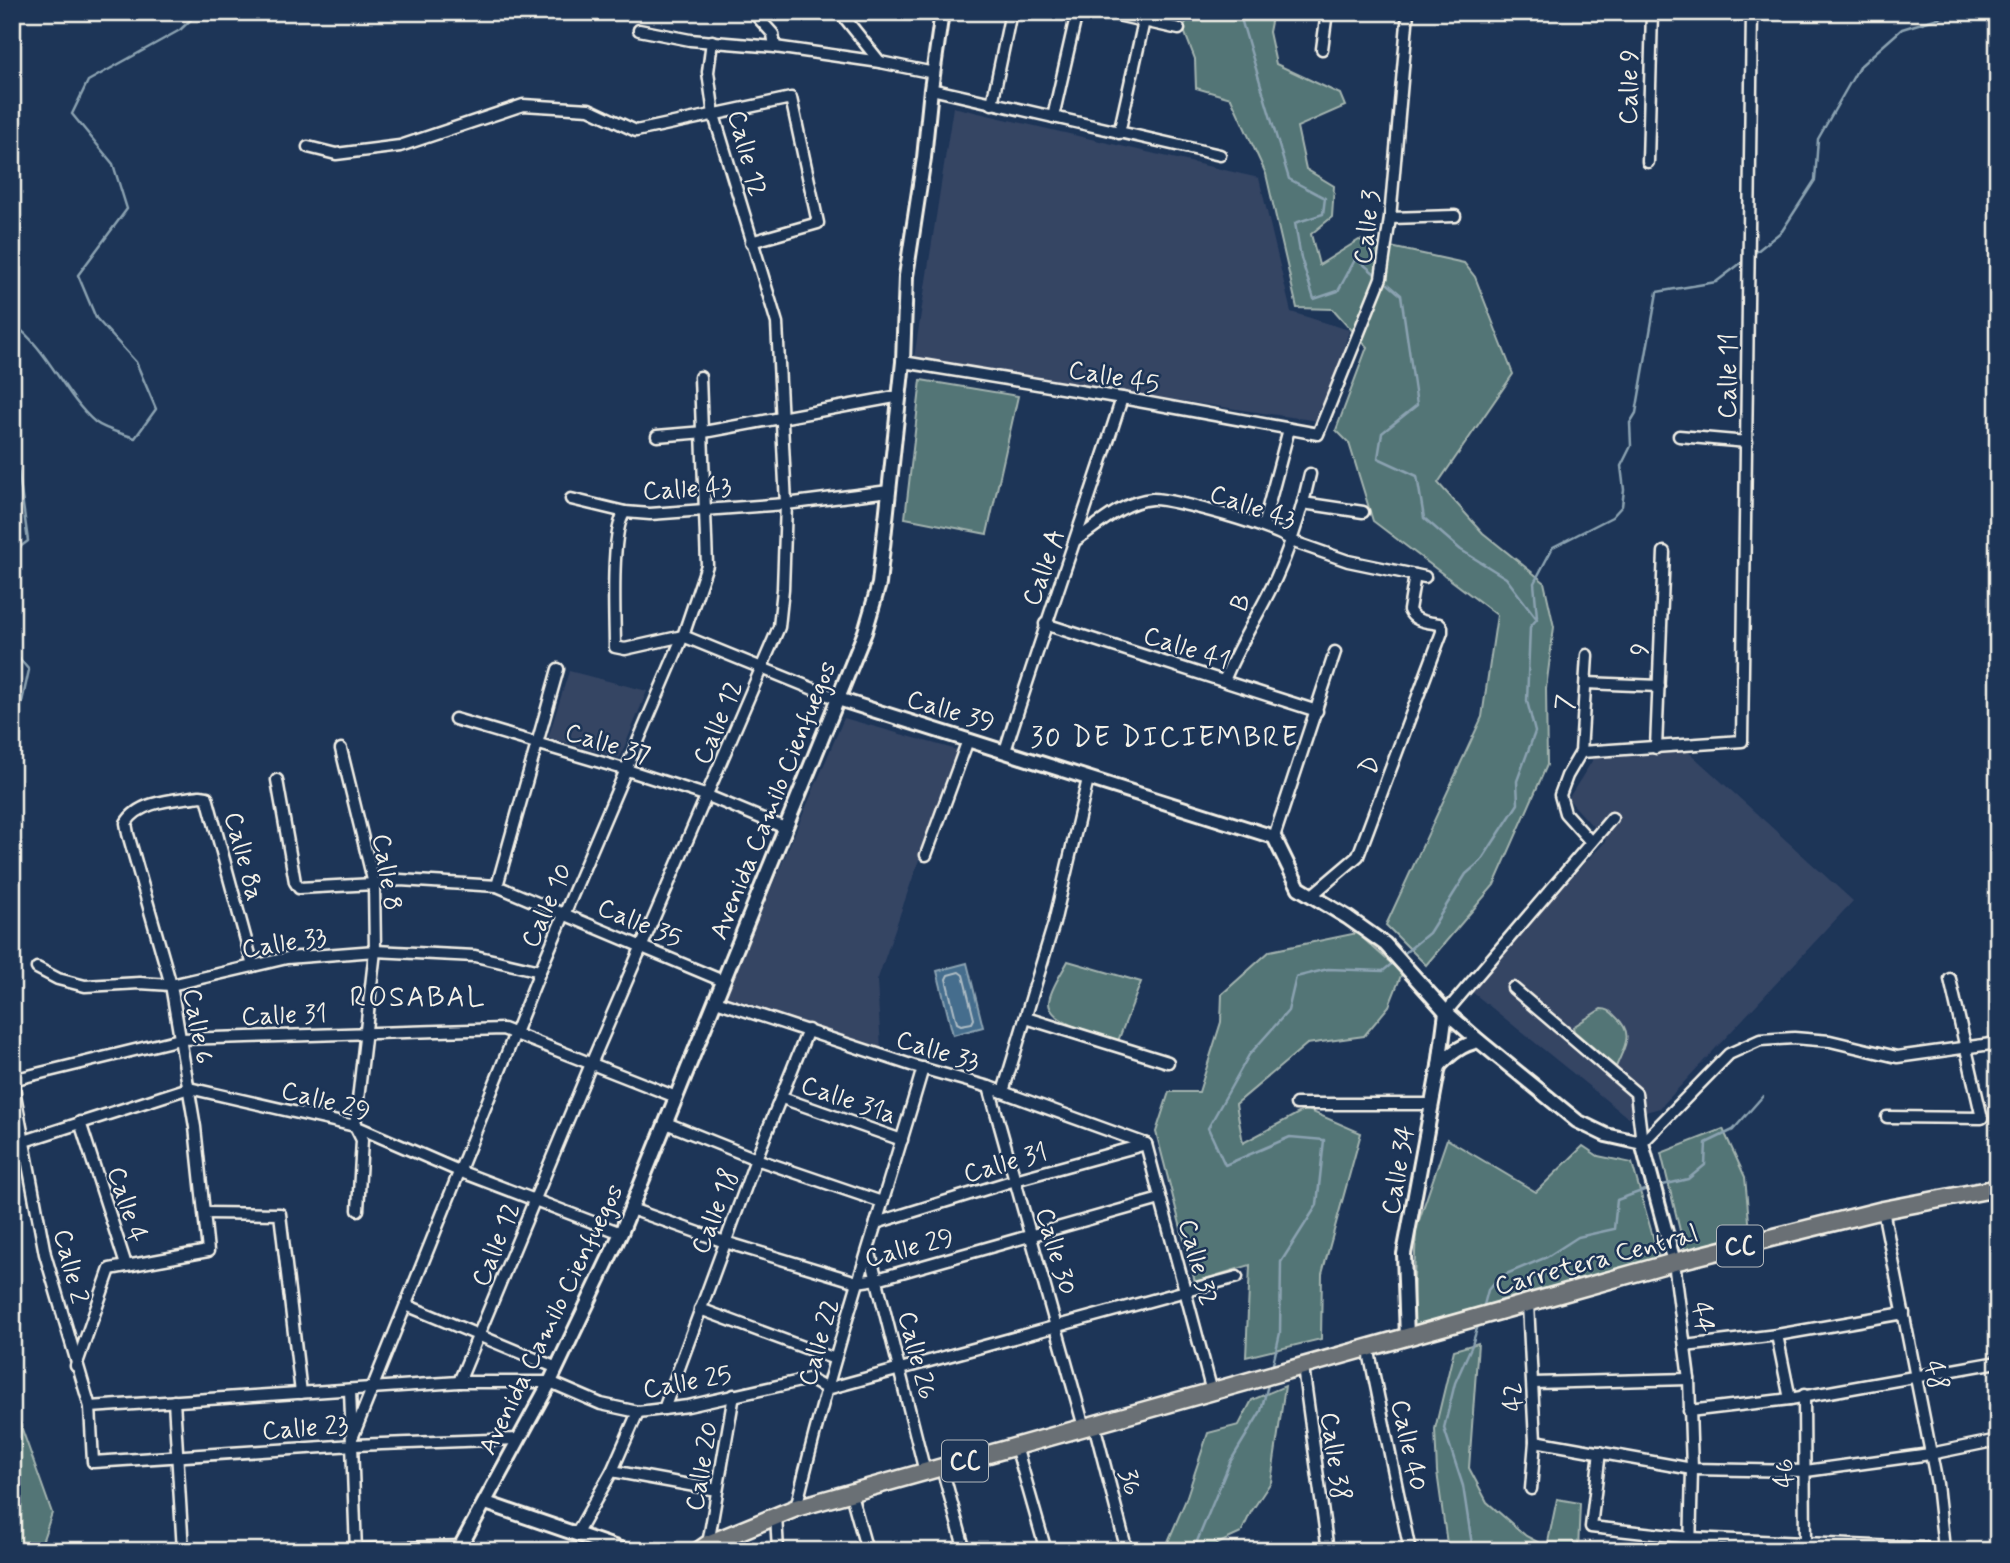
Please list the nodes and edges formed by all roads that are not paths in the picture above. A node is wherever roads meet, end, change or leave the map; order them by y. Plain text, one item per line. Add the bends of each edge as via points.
1 (753, 12) edge
2 (840, 12) edge
3 (942, 12) edge
4 (1012, 12) edge
5 (1077, 12) edge
6 (1104, 12) edge
7 (1326, 12) edge
8 (1408, 12) edge
9 (1652, 12) edge
10 (1752, 12) edge
11 (1145, 17) edge
12 (1179, 29) dead end
13 (639, 30) dead end
14 (712, 41) junction
15 (775, 47) junction
16 (1322, 49) dead end
17 (880, 62) junction
18 (934, 73) junction
19 (931, 89) junction
20 (992, 103) junction
21 (714, 115) junction
22 (1053, 117) junction
23 (1119, 133) junction
24 (308, 147) dead end
25 (1220, 155) dead end
26 (1647, 163) dead end
27 (1455, 216) dead end
28 (1390, 218) junction
29 (751, 242) junction
30 (903, 362) junction
31 (700, 377) dead end
32 (900, 396) junction
33 (1122, 398) junction
34 (781, 420) junction
35 (1289, 429) junction
36 (704, 432) junction
37 (1318, 434) joint
38 (657, 436) dead end
39 (1679, 436) dead end
40 (1747, 442) junction
41 (1310, 474) dead end
42 (889, 491) junction
43 (571, 499) dead end
44 (1303, 503) junction
45 (786, 504) junction
46 (705, 509) junction
47 (625, 512) junction
48 (1363, 512) dead end
49 (1263, 526) junction
50 (1076, 540) junction
51 (1291, 541) junction
52 (1664, 552) dead end
53 (1045, 624) junction
54 (1442, 632) joint
55 (683, 636) junction
56 (1335, 652) dead end
57 (1587, 655) dead end
58 (763, 667) junction
59 (558, 669) dead end
60 (1224, 681) junction
61 (1586, 683) junction
62 (1659, 686) junction
63 (838, 699) junction
64 (1317, 711) junction
65 (455, 719) dead end
66 (968, 740) junction
67 (536, 743) junction
68 (1656, 748) junction
69 (341, 749) dead end
70 (1005, 751) junction
71 (1581, 752) junction
72 (627, 770) junction
73 (1088, 779) junction
74 (277, 780) dead end
75 (708, 796) junction
76 (131, 813) joint
77 (1612, 818) dead end
78 (785, 828) junction
79 (1274, 837) junction
80 (1591, 842) junction
81 (926, 855) dead end
82 (374, 884) junction
83 (497, 886) junction
84 (1311, 896) junction
85 (566, 913) junction
86 (643, 945) junction
87 (375, 951) junction
88 (253, 966) junction
89 (37, 968) dead end
90 (540, 971) junction
91 (1950, 979) dead end
92 (723, 981) junction
93 (171, 985) junction
94 (1513, 988) dead end
95 (716, 1001) junction
96 (1446, 1012) junction
97 (1026, 1018) junction
98 (808, 1030) junction
99 (365, 1032) junction
100 (515, 1035) junction
101 (180, 1039) junction
102 (1479, 1041) junction
103 (1998, 1042) edge
104 (1966, 1048) junction
105 (1168, 1062) dead end
106 (591, 1064) junction
107 (1438, 1066) junction
108 (923, 1068) junction
109 (12, 1080) edge
110 (989, 1087) junction
111 (189, 1088) junction
112 (1003, 1092) junction
113 (676, 1097) junction
114 (782, 1098) junction
115 (1296, 1104) dead end
116 (1432, 1104) junction
117 (1887, 1117) dead end
118 (80, 1122) junction
119 (666, 1123) junction
120 (355, 1126) junction
121 (25, 1140) junction
122 (902, 1140) junction
123 (1642, 1143) junction
124 (1146, 1144) junction
125 (12, 1145) edge
126 (756, 1159) junction
127 (459, 1171) junction
128 (1015, 1180) junction
129 (1998, 1188) edge
130 (536, 1199) junction
131 (1160, 1199) junction
132 (882, 1202) junction
133 (631, 1209) junction
134 (358, 1210) dead end
135 (1884, 1210) junction
136 (205, 1213) junction
137 (876, 1223) junction
138 (621, 1233) junction
139 (1031, 1237) junction
140 (725, 1242) junction
141 (868, 1249) junction
142 (1674, 1262) junction
143 (125, 1265) junction
144 (1237, 1277) dead end
145 (877, 1279) junction
146 (857, 1282) junction
147 (1186, 1292) junction
148 (1528, 1304) junction
149 (406, 1305) junction
150 (700, 1310) junction
151 (1904, 1312) junction
152 (1055, 1325) junction
153 (480, 1335) junction
154 (1777, 1335) junction
155 (1407, 1337) junction
156 (1685, 1346) junction
157 (1368, 1347) junction
158 (835, 1359) junction
159 (1998, 1362) edge
160 (76, 1366) junction
161 (556, 1368) junction
162 (1298, 1368) junction
163 (900, 1369) junction
164 (1916, 1376) junction
165 (1689, 1378) junction
166 (459, 1382) junction
167 (550, 1382) junction
168 (1533, 1383) junction
169 (372, 1388) junction
170 (827, 1389) junction
171 (350, 1390) junction
172 (1212, 1392) junction
173 (301, 1393) junction
174 (734, 1395) junction
175 (1804, 1395) junction
176 (1790, 1399) junction
177 (174, 1401) junction
178 (90, 1407) junction
179 (664, 1409) junction
180 (1689, 1411) junction
181 (638, 1412) junction
182 (1089, 1425) junction
183 (519, 1439) junction
184 (1998, 1440) edge
185 (353, 1441) junction
186 (1535, 1441) junction
187 (1016, 1446) junction
188 (1600, 1452) junction
189 (1930, 1454) junction
190 (177, 1457) junction
191 (93, 1462) joint
192 (942, 1468) junction
193 (1692, 1469) junction
194 (612, 1471) junction
195 (1806, 1471) junction
196 (925, 1472) junction
197 (1531, 1489) dead end
198 (718, 1490) junction
199 (851, 1494) junction
200 (486, 1503) junction
201 (796, 1508) junction
202 (776, 1515) junction
203 (577, 1533) junction
204 (1690, 1538) junction
205 (703, 1547) edge
206 (459, 1548) edge
207 (1805, 1548) edge
208 (1944, 1549) edge
209 (356, 1550) edge
210 (183, 1551) edge
211 (311, 1551) edge
212 (625, 1551) edge
213 (778, 1551) edge
214 (867, 1551) edge
215 (965, 1551) edge
216 (1046, 1551) edge
217 (1127, 1551) edge
218 (1328, 1551) edge
219 (1410, 1551) edge
220 (1690, 1551) edge

1 - 15 street via 773,34
2 - 17 street
3 - 18 main road, Avenida Camilo Cienfuegos
4 - 20 street
5 - 22 street
6 - 11 street
7 - 16 street
8 - 28 street, Calle 3
9 - 26 street, Calle 9
10 - 40 street, Calle 11
11 - 12 street
11 - 23 street
13 - 14 street
14 - 15 street
14 - 21 street, Calle 12 via 708,72
15 - 17 street
17 - 18 street
18 - 19 main road, Avenida Camilo Cienfuegos
19 - 20 street
19 - 30 main road, Avenida Camilo Cienfuegos via 906,276
20 - 22 street
21 - 24 street via 636,131 589,109 523,105 400,146 336,154
21 - 29 street, Calle 12
21 - 29 street via 790,98 818,223
22 - 23 street
23 - 25 street
27 - 28 street
28 - 37 street, Calle 3 via 1381,278
29 - 34 street, Calle 12 via 777,323
30 - 32 main road, Avenida Camilo Cienfuegos
30 - 33 street, Calle 45
31 - 36 street, Calle 10
32 - 34 street
32 - 42 main road, Avenida Camilo Cienfuegos
33 - 35 street, Calle 45
33 - 50 street, Calle A
34 - 36 street
34 - 45 street, Calle 12
35 - 37 street, Calle 45
35 - 49 street
36 - 38 street
36 - 46 street, Calle 10
39 - 40 street
40 - 68 street, Calle 11 via 1742,741
41 - 44 street, B
42 - 45 street, Calle 43
42 - 63 main road, Avenida Camilo Cienfuegos via 879,584
43 - 47 street, Calle 43
44 - 48 street
44 - 51 street, B
45 - 46 street, Calle 43
45 - 58 street, Calle 12 via 779,627
46 - 47 street, Calle 43
46 - 55 street, Calle 10 via 707,565
47 - 55 street via 617,537 615,647 625,649
49 - 50 street, Calle 43 via 1153,499 1127,505
49 - 51 street, Calle 43
50 - 53 street, Calle A
51 - 54 street, Calle 43 via 1348,561 1420,576 1409,610 1415,619 1439,624
51 - 60 street, B
52 - 62 street, 9
53 - 60 street, Calle 41
53 - 70 street, Calle A
54 - 84 street, D via 1358,856
55 - 58 street, Calle 39
55 - 72 street, Calle 10
56 - 64 street
57 - 61 street, 7
58 - 63 street, Calle 39
58 - 75 street, Calle 12
59 - 67 street
60 - 64 street, Calle 41
61 - 62 street
61 - 71 street, 7
62 - 68 street, 9
63 - 66 main road, Calle 39
63 - 78 main road, Avenida Camilo Cienfuegos
64 - 79 street
65 - 67 street, Calle 37
66 - 70 main road, Calle 39
66 - 81 street
67 - 72 street, Calle 37
67 - 83 street
68 - 71 street
69 - 82 street, Calle 8
70 - 73 main road, Calle 39
71 - 80 street via 1560,795 1565,813
72 - 75 street, Calle 37
72 - 85 street, Calle 10
73 - 79 main road, Calle 39
73 - 97 street via 1055,923
74 - 82 street, Calle 35 via 299,888
75 - 78 street, Calle 37
75 - 86 street, Calle 12
76 - 88 street, Calle 8a via 207,797
76 - 93 street, Calle 6 via 126,823 128,834
77 - 80 street
78 - 92 main road, Avenida Camilo Cienfuegos
79 - 84 main road via 1299,888
80 - 96 street
82 - 83 street, Calle 35 via 400,880
82 - 87 street, Calle 8
83 - 85 street, Calle 35
84 - 96 main road via 1385,944
85 - 86 street, Calle 35
85 - 90 street, Calle 10
86 - 92 street, Calle 35
86 - 106 street, Calle 12
87 - 88 street, Calle 33 via 287,958
87 - 90 street, Calle 33 via 475,956
87 - 99 street, Calle 8
88 - 93 street, Calle 33
89 - 93 street, Calle 33 via 85,986
90 - 100 street, Calle 10
91 - 104 street
92 - 95 main road, Avenida Camilo Cienfuegos
93 - 101 street, Calle 6
94 - 123 street, 44 via 1636,1093
95 - 98 street, Calle 33
95 - 113 main road, Avenida Camilo Cienfuegos
96 - 102 main road
96 - 107 main road, Calle 34
97 - 105 street
97 - 112 street
98 - 108 street, Calle 33
98 - 114 street, Calle 18
99 - 100 street, Calle 31 via 503,1029
99 - 101 street, Calle 31
99 - 120 street, Calle 8
100 - 106 street, Calle 31
100 - 127 street, Calle 10
101 - 109 street, Calle 31
101 - 111 street, Calle 6
102 - 107 main road via 1458,1048
102 - 123 main road via 1577,1121 1606,1135
103 - 104 street
104 - 117 street via 1982,1118
104 - 123 street via 1897,1057 1830,1041 1760,1040 1729,1054
106 - 113 street, Calle 31
106 - 130 street, Calle 12
107 - 116 main road, Calle 34
108 - 110 street, Calle 33
108 - 122 street, Calle 22
109 - 121 street, Calle 2
110 - 112 street, Calle 33
110 - 128 street, Calle 30
111 - 118 street
111 - 120 street, Calle 29
111 - 136 street, Calle 6
112 - 124 street, Calle 33
113 - 119 main road, Avenida Camilo Cienfuegos
114 - 122 street, Calle 31a
114 - 126 street, Calle 18
115 - 116 street
116 - 155 main road, Calle 34 via 1404,1254
118 - 121 street
118 - 143 street, Calle 4
119 - 126 street
119 - 133 main road, Avenida Camilo Cienfuegos
120 - 127 street, Calle 29
120 - 134 street, Calle 8 via 362,1140
121 - 125 street
121 - 160 street, Calle 2 via 45,1254
122 - 132 street, Calle 22
123 - 142 main road, 44
124 - 128 street, Calle 31
124 - 131 street, Calle 32
126 - 132 street
126 - 140 street, Calle 18
127 - 130 street, Calle 29
127 - 149 street, Calle 10
128 - 137 street, Calle 31
128 - 139 street, Calle 30
129 - 135 highway, Carretera Central / CC
130 - 138 street, Calle 29
130 - 153 street, Calle 12
131 - 139 street, Calle 29
131 - 147 street, Calle 32
132 - 137 street, Calle 22
133 - 138 main road, Avenida Camilo Cienfuegos
133 - 140 street, Calle 29
135 - 142 highway, Carretera Central / CC
135 - 151 street, 48
136 - 143 street, Calle 6 via 208,1251
136 - 173 street via 280,1214
137 - 141 street, Calle 22
138 - 161 main road, Avenida Camilo Cienfuegos
139 - 145 street, Calle 29
139 - 152 street, Calle 30
140 - 146 street, Calle 29
140 - 150 street, Calle 18
141 - 145 street, Calle 26
141 - 146 street, Calle 22
142 - 148 highway, Carretera Central / CC
142 - 156 street, 44
143 - 160 street, Calle 4 via 110,1269
144 - 147 street, Calle 25
145 - 146 street, Calle 29
145 - 163 street, Calle 26
146 - 158 street, Calle 22
147 - 152 street, Calle 25
147 - 172 street, Calle 32
148 - 155 highway, Carretera Central / CC
148 - 168 street, 42
149 - 153 street
149 - 169 street, Calle 10
150 - 158 street
150 - 179 street, Calle 18
151 - 154 street
151 - 164 street, 48
152 - 163 street, Calle 25
152 - 182 street, Calle 30
153 - 161 street
153 - 166 street, Calle 12
154 - 156 street
154 - 176 street
155 - 157 highway, Carretera Central / CC
156 - 165 street, 44
157 - 162 highway, Carretera Central / CC
157 - 219 street, Calle 40
158 - 170 street, Calle 22
159 - 164 street
160 - 178 street, Calle 2
161 - 167 main road, Avenida Camilo Cienfuegos
162 - 172 highway, CC
162 - 218 street, Calle 38
163 - 170 street, Calle 25
163 - 196 street, Calle 26
164 - 175 street
164 - 189 street, 48
165 - 168 street
165 - 180 street, 44
166 - 167 street, Calle 25
166 - 169 street, Calle 25
167 - 181 street, Calle 25 via 601,1404
167 - 183 main road, Avenida Camilo Cienfuegos
168 - 186 street, 42
169 - 171 street, Calle 25
169 - 185 street, Calle 10
170 - 174 street, Calle 25 via 809,1379
170 - 201 street, Calle 22
171 - 173 street, Calle 25
171 - 185 street
172 - 182 highway, CC
173 - 177 street, Calle 25
174 - 179 street, Calle 25
174 - 198 street, Calle 20
175 - 176 street
175 - 195 street, 46
176 - 180 street
177 - 178 street, Calle 25
177 - 190 street
178 - 191 street, Calle 2
179 - 181 street, Calle 25
180 - 193 street, 44
181 - 194 street
182 - 187 highway, CC
182 - 217 street, 36
183 - 185 street, Calle 23
183 - 200 main road, Avenida Camilo Cienfuegos
184 - 189 street
185 - 190 street, Calle 23
185 - 209 street
186 - 188 street
186 - 197 street, 42
187 - 192 highway, CC
187 - 216 street
188 - 193 street
188 - 204 street via 1591,1527
189 - 195 street
189 - 208 street, 48
190 - 191 street, Calle 23
190 - 210 street
192 - 196 highway, CC
192 - 215 street
193 - 195 street
193 - 204 street, 44
194 - 198 street
194 - 203 street
195 - 207 street, 46
196 - 199 highway, CC
198 - 205 street, Calle 20
199 - 201 highway, CC
199 - 214 street
200 - 203 main road
200 - 206 main road, Avenida Camilo Cienfuegos
201 - 202 highway, CC
202 - 205 highway, CC
202 - 213 street
203 - 212 main road
204 - 207 street
204 - 220 street, 44
206 - 209 street
207 - 208 street
209 - 211 street

